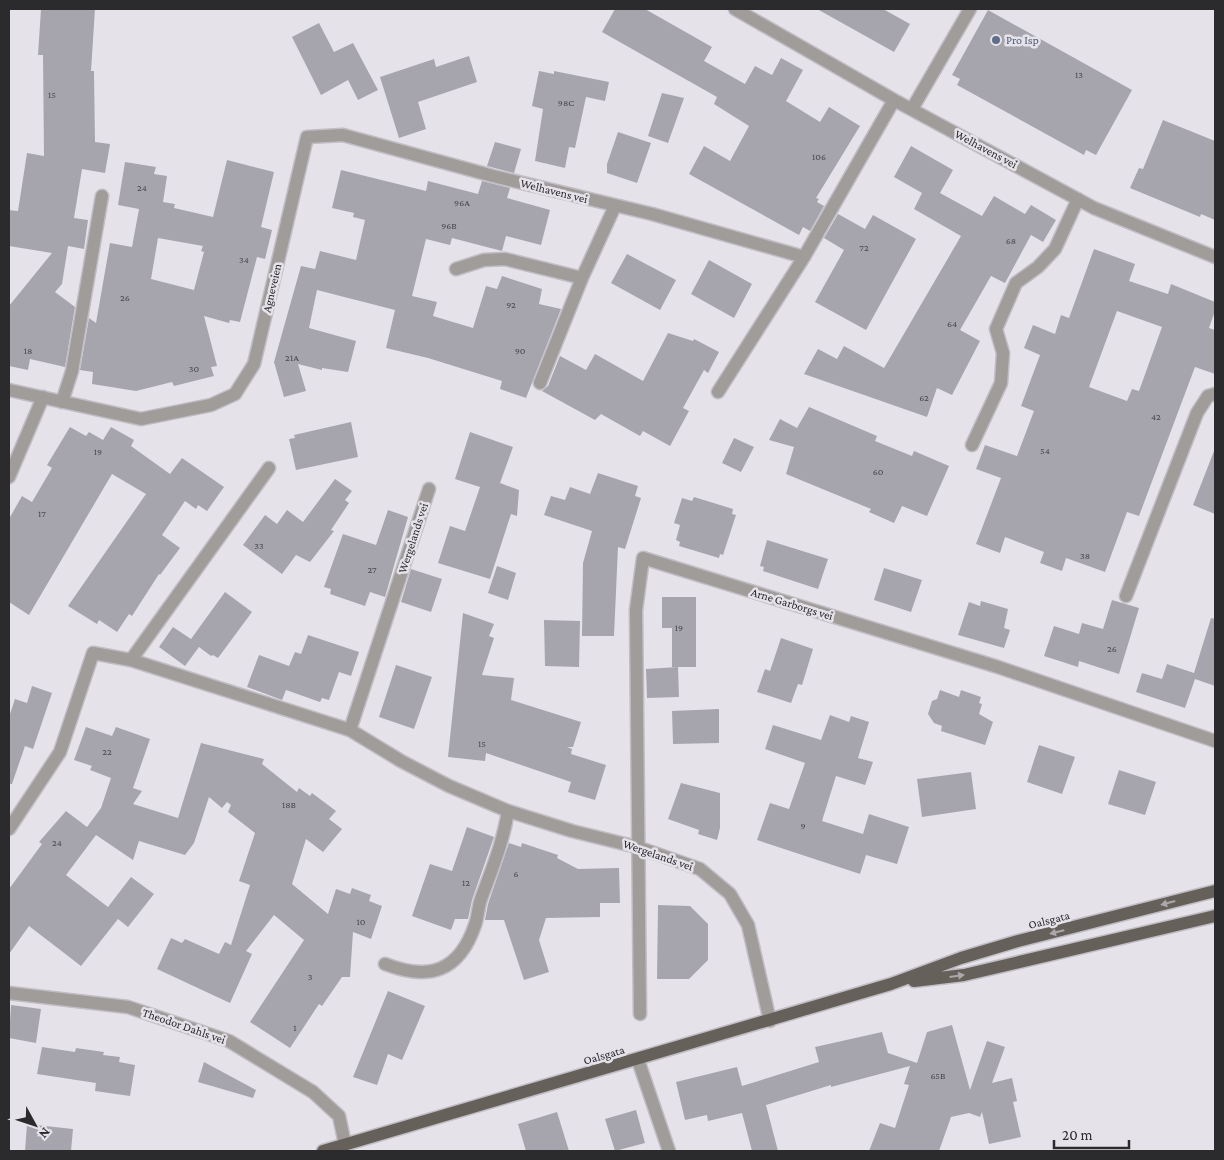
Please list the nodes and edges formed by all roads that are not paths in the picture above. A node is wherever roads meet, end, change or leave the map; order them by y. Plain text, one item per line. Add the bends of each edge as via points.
1 (735, 9) edge
2 (970, 9) edge
3 (894, 100) junction
4 (912, 109) junction
5 (493, 176) joint
6 (102, 196) dead end
7 (1078, 199) junction
8 (615, 206) junction
9 (804, 257) junction
10 (1215, 257) edge
11 (456, 269) dead end
12 (582, 278) junction
13 (540, 382) dead end
14 (9, 390) edge
15 (718, 392) dead end
16 (1215, 394) edge
17 (43, 397) junction
18 (62, 402) junction
19 (972, 445) dead end
20 (269, 468) dead end
21 (9, 477) edge
22 (429, 489) dead end
23 (1126, 596) dead end
24 (131, 660) junction
25 (350, 730) junction
26 (1215, 741) edge
27 (508, 811) junction
28 (9, 829) edge
29 (637, 847) junction
30 (1215, 891) edge
31 (1215, 916) edge
32 (385, 964) dead end
33 (891, 984) junction
34 (9, 993) edge
35 (640, 1014) dead end
36 (770, 1021) junction
37 (638, 1060) junction
38 (345, 1144) junction
39 (323, 1151) edge
40 (669, 1151) edge

1 - 3 street, Welhavens vei
2 - 4 street
3 - 4 street, Welhavens vei
3 - 9 street
4 - 7 street, Welhavens vei
5 - 8 street, Welhavens vei
5 - 18 street, Agneveien via 343,135 307,138 254,364 235,394 211,405 141,418
6 - 18 street via 72,371
7 - 10 street, Welhavens vei
7 - 19 street via 1055,249 1016,283 996,329 1003,352 1000,382
8 - 9 street, Welhavens vei
8 - 12 street
9 - 15 street
11 - 12 street via 484,260 505,259
12 - 13 street
14 - 17 street, Agneveien
16 - 23 street via 1208,396 1197,413
17 - 18 street, Agneveien
17 - 21 street
20 - 24 street
22 - 25 street, Wergelands vei
24 - 25 street, Wergelands vei
24 - 28 street, Wergelands vei via 93,652 60,752
25 - 27 street, Wergelands vei via 433,778
26 - 29 street, Arne Garborgs vei via 998,667 644,558 636,610
27 - 29 street, Wergelands vei
27 - 32 street via 503,841 480,902 475,926 458,955 441,970 428,974
29 - 35 street
29 - 36 street, Wergelands vei via 700,869 730,894 748,925
30 -> 33 main road, Oalsgata via 1018,941
33 -> 31 main road, Oalsgata via 964,975
33 - 36 main road, Oalsgata
34 - 38 street, Theodor Dahls vei via 128,1007 229,1041 313,1092 339,1116
36 - 37 main road, Oalsgata
37 - 38 main road, Oalsgata
37 - 40 street
38 - 39 main road, Oalsgata

